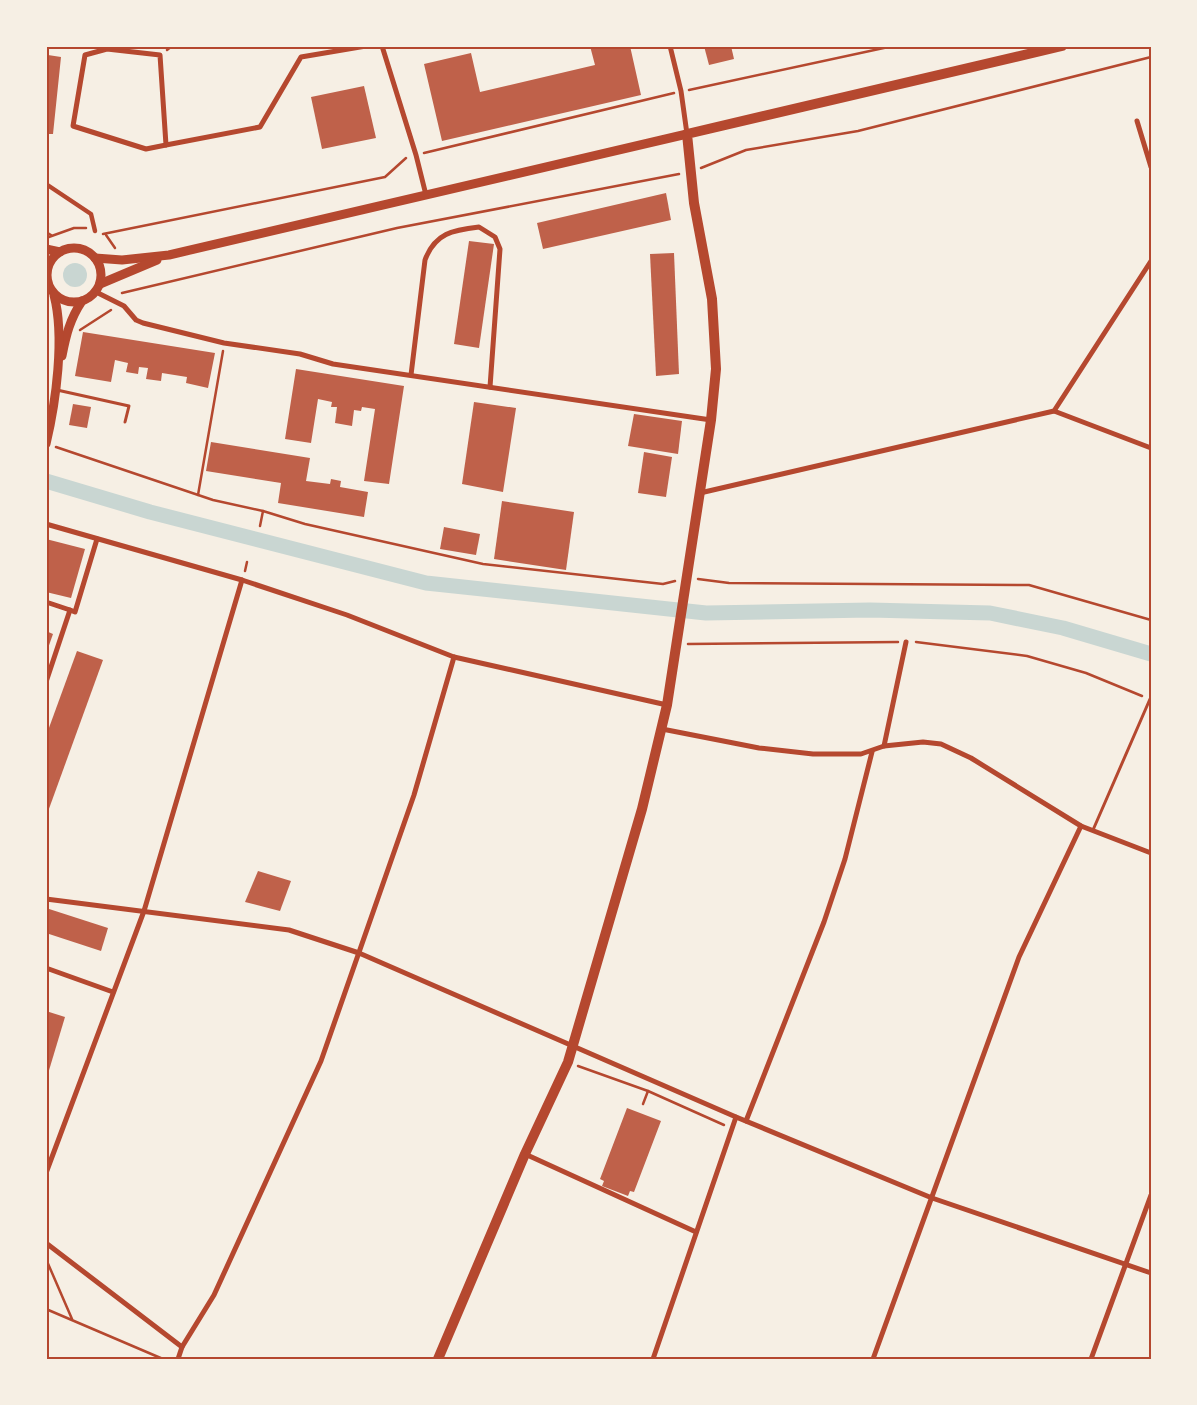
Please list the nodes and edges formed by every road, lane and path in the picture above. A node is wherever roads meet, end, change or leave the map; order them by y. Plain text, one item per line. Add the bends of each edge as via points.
1 (366, 46) edge
2 (382, 46) edge
3 (670, 46) edge
4 (893, 46) edge
5 (1062, 46) edge
6 (1151, 57) edge
7 (681, 91) junction
8 (1137, 121) dead end
9 (687, 134) junction
10 (166, 145) junction
11 (416, 155) junction
12 (1151, 167) edge
13 (692, 172) junction
14 (46, 184) edge
15 (426, 195) junction
16 (95, 231) junction
17 (46, 232) edge
18 (46, 249) edge
19 (60, 252) junction
20 (169, 255) junction
21 (95, 258) junction
22 (1151, 261) edge
23 (46, 278) edge
24 (98, 288) junction
25 (54, 295) junction
26 (82, 301) junction
27 (118, 304) junction
28 (67, 330) junction
29 (224, 343) junction
30 (411, 375) junction
31 (490, 387) junction
32 (56, 389) junction
33 (1054, 411) junction
34 (711, 420) junction
35 (125, 422) dead end
36 (47, 439) edge
37 (1151, 448) edge
38 (700, 493) junction
39 (198, 495) junction
40 (263, 511) junction
41 (46, 524) edge
42 (260, 526) dead end
43 (97, 539) junction
44 (242, 580) junction
45 (686, 581) junction
46 (46, 602) edge
47 (70, 610) junction
48 (1151, 620) edge
49 (906, 642) junction
50 (677, 644) junction
51 (454, 657) junction
52 (46, 682) edge
53 (1150, 699) edge
54 (667, 705) junction
55 (662, 729) junction
56 (884, 746) junction
57 (872, 752) junction
58 (1081, 826) junction
59 (1093, 831) junction
60 (1151, 853) edge
61 (46, 899) edge
62 (144, 911) junction
63 (359, 953) junction
64 (46, 968) edge
65 (113, 992) junction
66 (573, 1046) junction
67 (568, 1062) junction
68 (648, 1091) junction
69 (644, 1104) dead end
70 (736, 1117) junction
71 (746, 1121) junction
72 (732, 1128) junction
73 (525, 1154) junction
74 (46, 1173) edge
75 (1151, 1195) edge
76 (932, 1198) junction
77 (696, 1232) junction
78 (46, 1243) edge
79 (46, 1259) edge
80 (1124, 1264) junction
81 (1151, 1273) edge
82 (46, 1309) edge
83 (72, 1320) junction
84 (182, 1347) junction
85 (163, 1359) edge
86 (178, 1359) edge
87 (438, 1359) edge
88 (653, 1359) edge
89 (873, 1359) edge
90 (1091, 1359) edge

1 - 10 street via 301,57 260,127
2 - 11 street
3 - 7 street
4 - 7 path
5 - 9 main road
6 - 13 path via 858,131 746,150
7 - 9 street
7 - 11 path
8 - 12 street
9 - 13 main road
9 - 15 street
10 - 10 street via 146,149 73,126 85,55 107,49 160,55
11 - 15 street
11 - 16 path via 405,158 385,176 106,235
13 - 27 path via 397,228 122,293
13 - 34 main road via 694,203 712,299 716,368
14 - 16 street via 92,214
15 - 20 street
16 - 17 path via 82,227 51,235
18 - 19 street
19 - 21 street via 77,248
19 - 23 street via 50,263
20 - 21 street via 122,260
20 - 24 street
21 - 24 street via 100,267
22 - 33 street
23 - 25 street
24 - 26 street
24 - 27 street
25 - 26 street via 70,302
25 - 32 street via 59,312
26 - 28 street
27 - 28 path via 81,330
27 - 29 street via 136,320
28 - 32 street
29 - 30 street
29 - 39 path
30 - 31 street
30 - 31 street via 425,260 430,246 450,232 479,227 495,237 500,249
31 - 34 street
32 - 35 lane via 129,406
32 - 36 street
33 - 37 street
33 - 38 street
34 - 38 main road
36 - 39 path
38 - 45 main road
39 - 40 path
40 - 42 path
40 - 45 path via 305,524 483,564 663,584
41 - 43 street
43 - 44 street
43 - 47 street via 75,612
44 - 51 street via 347,615
44 - 62 street
45 - 48 path via 1029,585
45 - 50 main road
46 - 47 street
47 - 52 street
49 - 50 path
49 - 53 path via 1027,656 1086,673
49 - 56 street
50 - 54 main road
51 - 54 street
51 - 63 street via 414,795
53 - 59 lane
54 - 55 main road
55 - 57 street via 768,749 846,755
55 - 66 main road
56 - 57 street
56 - 58 street via 923,742 948,747
57 - 71 street via 845,859 824,922
58 - 59 street
58 - 76 street via 1019,956
59 - 60 street
61 - 62 street
62 - 63 street via 289,930
62 - 65 street
63 - 66 street
63 - 84 street via 321,1061 214,1295
64 - 65 street
65 - 74 street
66 - 67 main road
66 - 70 street
67 - 68 path
67 - 73 main road
68 - 69 path
68 - 72 path
70 - 71 street
70 - 72 street
71 - 76 street
72 - 77 street
73 - 77 street
73 - 87 main road
75 - 80 street
76 - 80 street
76 - 89 street
77 - 88 street
78 - 84 street
79 - 83 path
80 - 81 street
80 - 90 street
82 - 83 path
83 - 85 path
84 - 86 street

